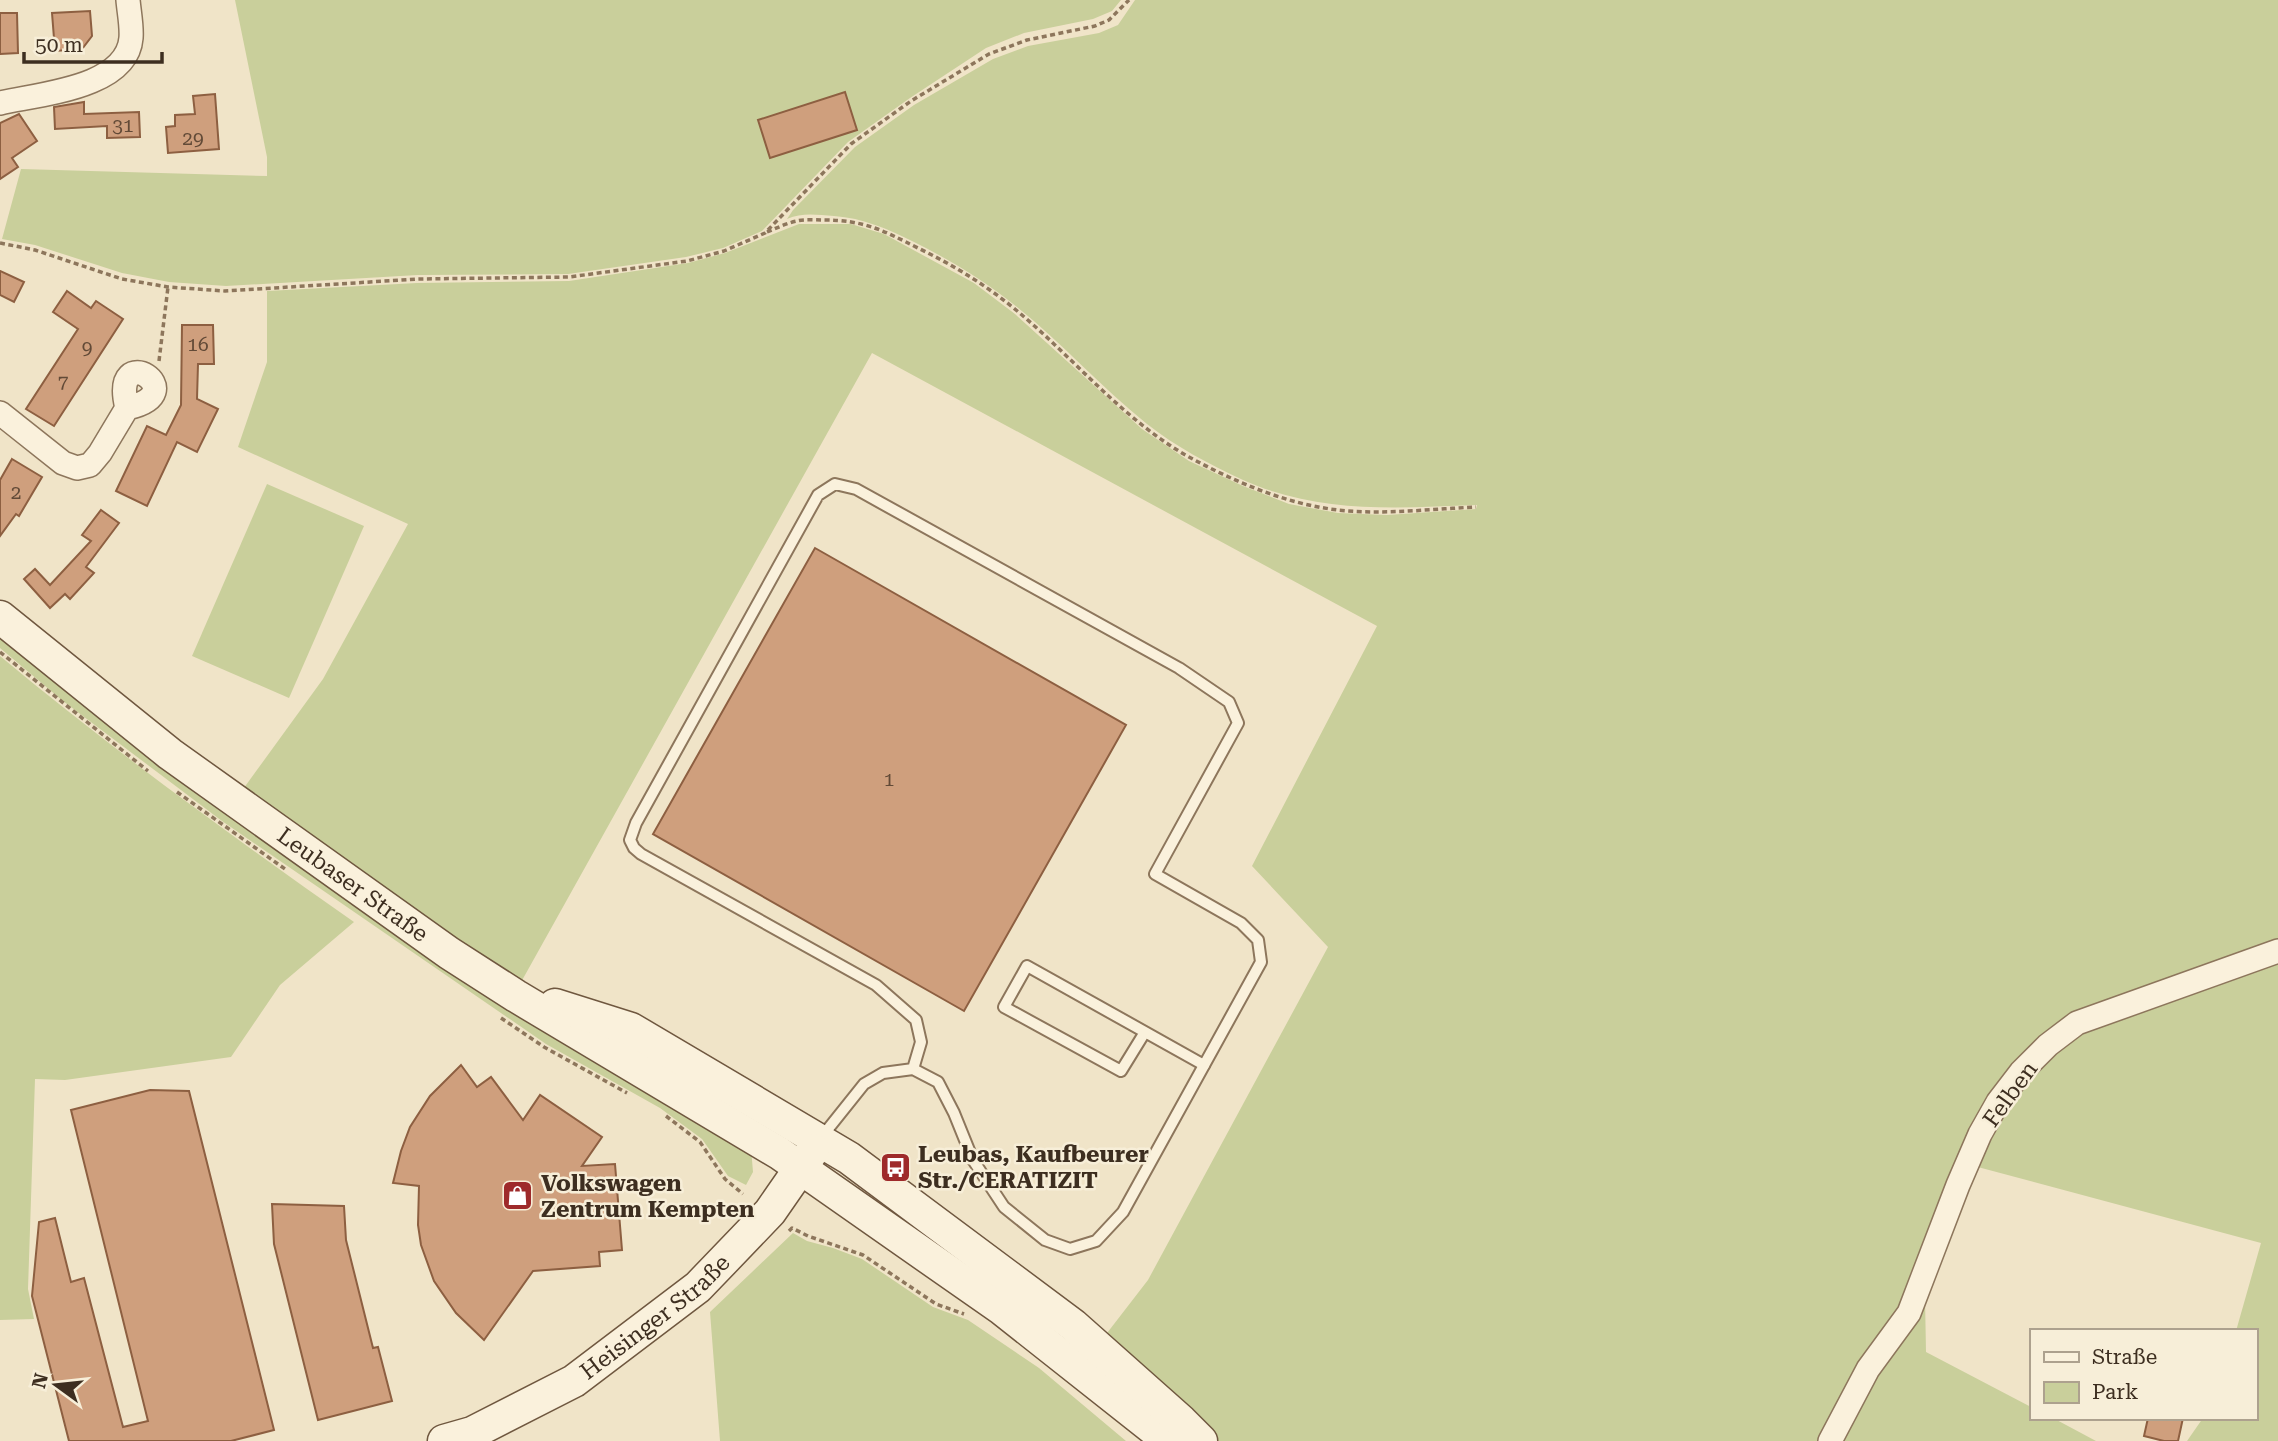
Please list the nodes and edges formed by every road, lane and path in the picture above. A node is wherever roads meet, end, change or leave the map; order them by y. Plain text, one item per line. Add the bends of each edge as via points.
1 (128, 0) edge
2 (1129, 0) edge
3 (0, 103) edge
4 (765, 233) junction
5 (0, 243) edge
6 (168, 287) junction
7 (153, 380) joint
8 (0, 413) edge
9 (1476, 507) dead end
10 (0, 617) edge
11 (2278, 951) edge
12 (516, 996) junction
13 (1145, 1032) junction
14 (1204, 1065) junction
15 (913, 1069) junction
16 (820, 1139) junction
17 (800, 1168) junction
18 (792, 1228) dead end
19 (970, 1317) dead end
20 (444, 1441) edge
21 (1169, 1441) edge
22 (1200, 1441) edge
23 (1830, 1441) edge

1 - 3 street via 131,39 124,60 111,72 89,83
2 - 4 path via 1096,26 1027,40 989,54 911,101 851,144
4 - 6 path via 687,261 569,277 418,279 225,291
4 - 9 path via 798,220 852,220 926,252 975,279 1016,310 1166,443 1244,484 1290,501 1338,510
5 - 6 path via 122,279
6 - 7 path via 158,371
7 - 8 street via 139,372 126,379 127,408 100,453 90,465 77,468 63,463
10 - 12 main road, Leubaser Straße via 170,754
11 - 23 street, Felben via 2077,1023 2021,1072 1980,1134 1909,1312 1868,1369
12 - 16 main road via 631,1029
12 - 17 main road, Leubaser Straße
13 - 13 lane via 1027,966 1004,1007 1121,1071
13 - 14 lane
14 - 15 lane via 1123,1212 1096,1241 1070,1249 1045,1240 1004,1207 973,1160 938,1083
14 - 15 lane via 1261,962 1258,940 1241,923 1155,874 1238,723 1229,702 1179,668 856,489 835,484 818,495 629,840 641,854 876,985 916,1020 921,1042
15 - 16 lane via 883,1073 864,1084
16 - 17 main road, Heisinger Straße
16 - 22 main road via 1073,1325
17 - 20 main road, Heisinger Straße via 770,1212 698,1287 573,1381 472,1433
17 - 21 main road, Leubaser Straße via 1002,1309
18 - 19 path via 863,1255 936,1304

